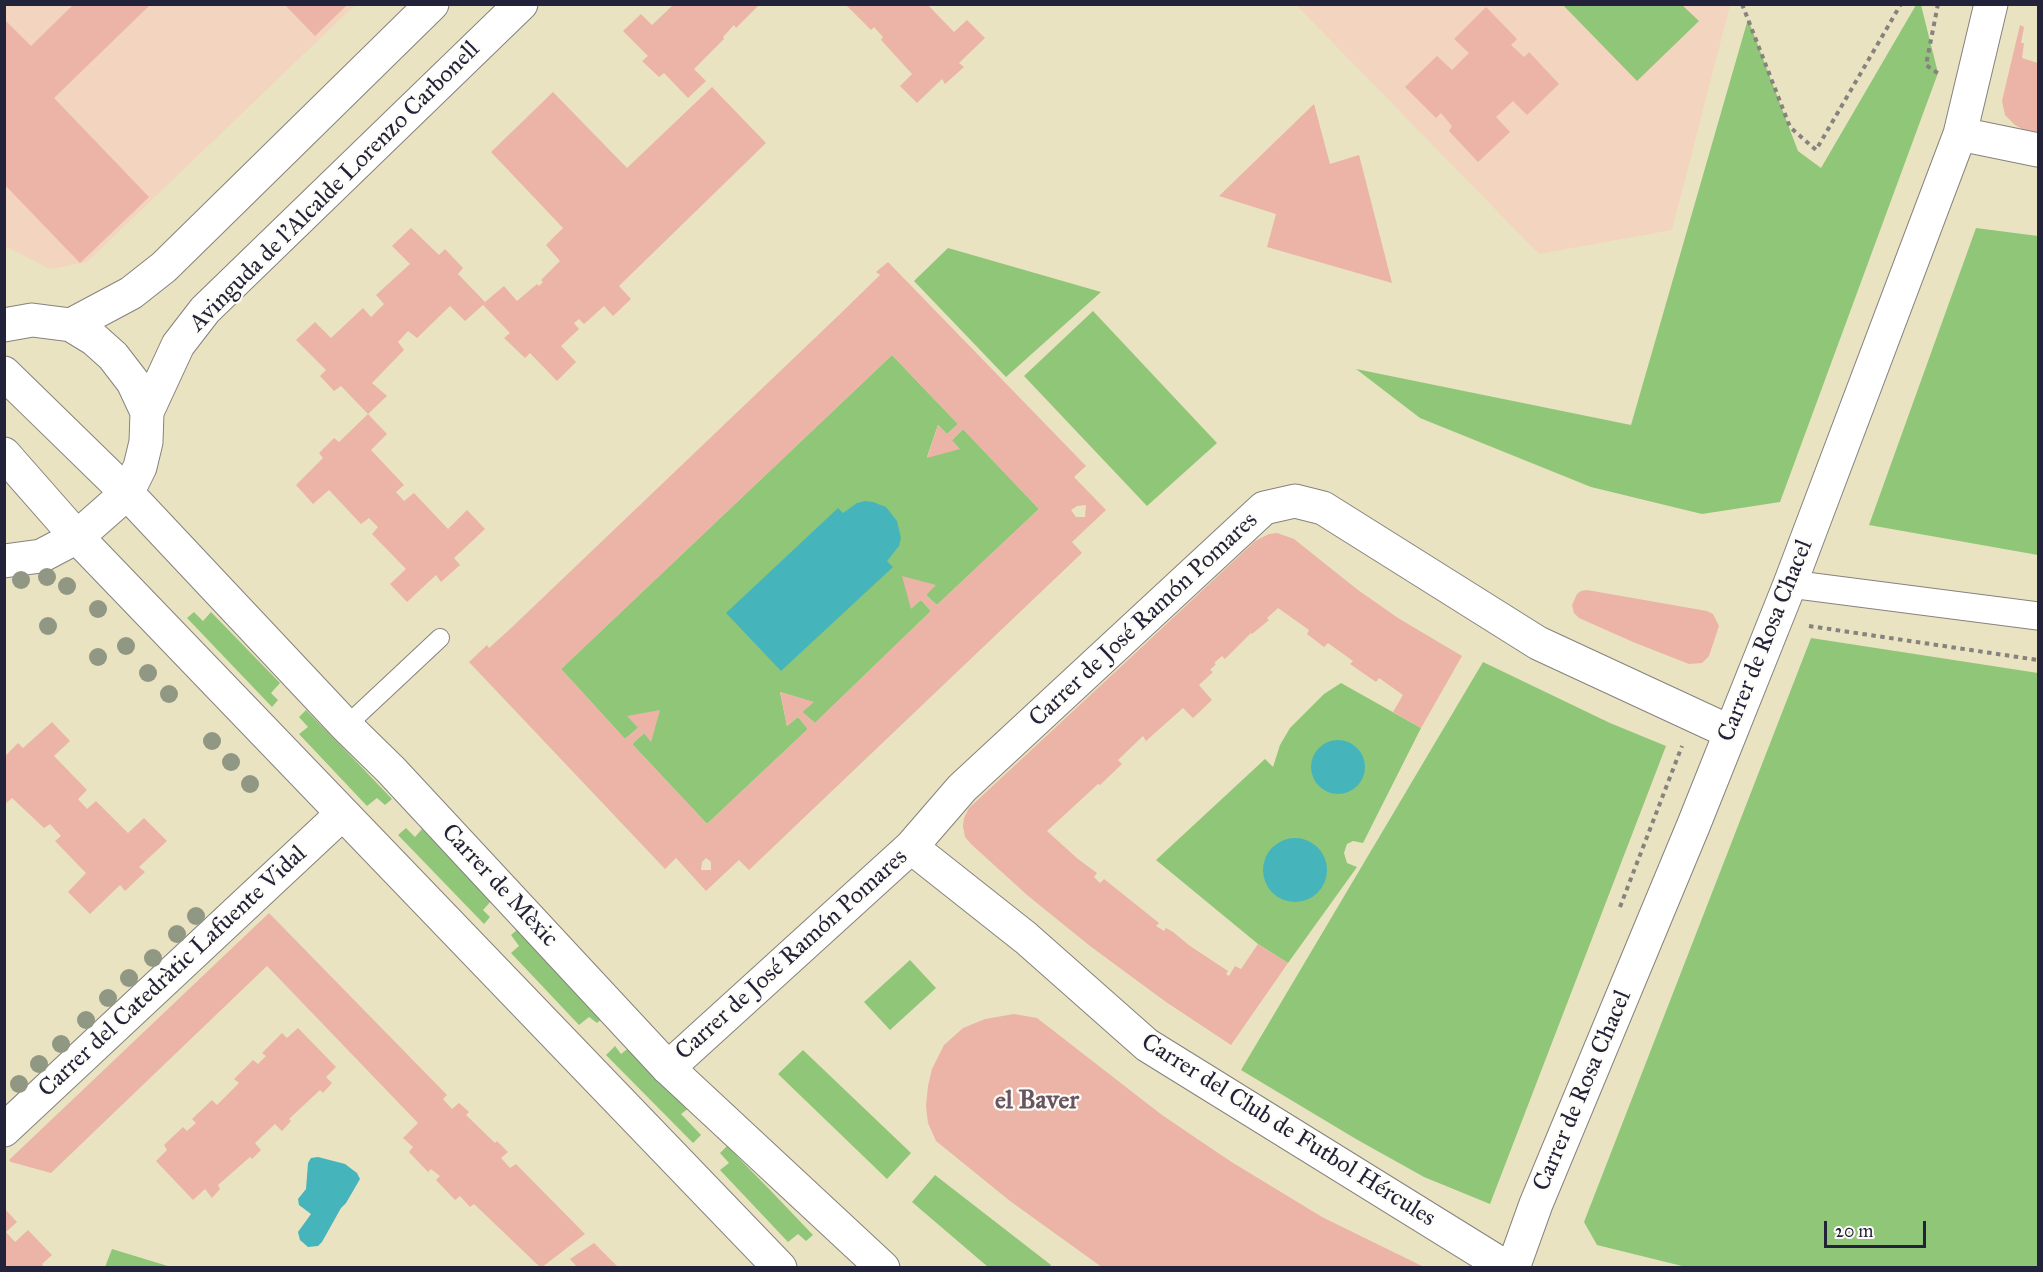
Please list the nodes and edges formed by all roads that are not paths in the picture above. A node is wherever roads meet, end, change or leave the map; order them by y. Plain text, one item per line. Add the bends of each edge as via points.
1 (432, 4) edge
2 (521, 4) edge
3 (1991, 4) edge
4 (1960, 134) junction
5 (2038, 150) edge
6 (71, 324) junction
7 (4, 325) edge
8 (4, 373) edge
9 (147, 412) junction
10 (4, 454) edge
11 (127, 493) junction
12 (77, 537) junction
13 (4, 561) edge
14 (1790, 584) junction
15 (2038, 616) edge
16 (440, 638) dead end
17 (346, 726) junction
18 (1730, 732) junction
19 (342, 814) junction
20 (911, 847) junction
21 (668, 1068) junction
22 (4, 1130) edge
23 (780, 1268) edge
24 (883, 1268) edge
25 (1507, 1268) edge
26 (1513, 1268) edge

1 - 6 street via 164,267 131,293
2 - 9 street, Avinguda de l'Alcalde Lorenzo Carbonell via 205,310 178,345
3 - 4 street, Carrer de Rosa Chacel
4 - 5 street
4 - 14 street, Carrer de Rosa Chacel
6 - 7 street, Avinguda de l'Alcalde Lorenzo Carbonell via 32,320
6 - 9 street, Avinguda de l'Alcalde Lorenzo Carbonell via 113,356 133,382
8 - 11 street
9 - 11 street, Avinguda de l'Alcalde Lorenzo Carbonell via 140,467
10 - 12 street
11 - 12 street, Avinguda de l'Alcalde Lorenzo Carbonell
11 - 17 street, Carrer de Mèxic
12 - 13 street, Avinguda de l'Alcalde Lorenzo Carbonell via 41,556
12 - 19 street
14 - 15 street
14 - 18 street, Carrer de Rosa Chacel
16 - 17 lane
17 - 21 street, Carrer de Mèxic
18 - 20 street, Carrer de José Ramón Pomares via 1538,643 1323,508 1295,501 1264,508 962,788
18 - 26 street, Carrer de Rosa Chacel
19 - 22 street, Carrer del Catedràtic Lafuente Vidal
19 - 23 street
20 - 21 street, Carrer de José Ramón Pomares
20 - 25 street, Carrer del Club de Futbol Hércules via 1026,938 1147,1045
21 - 24 street, Carrer de Mèxic

